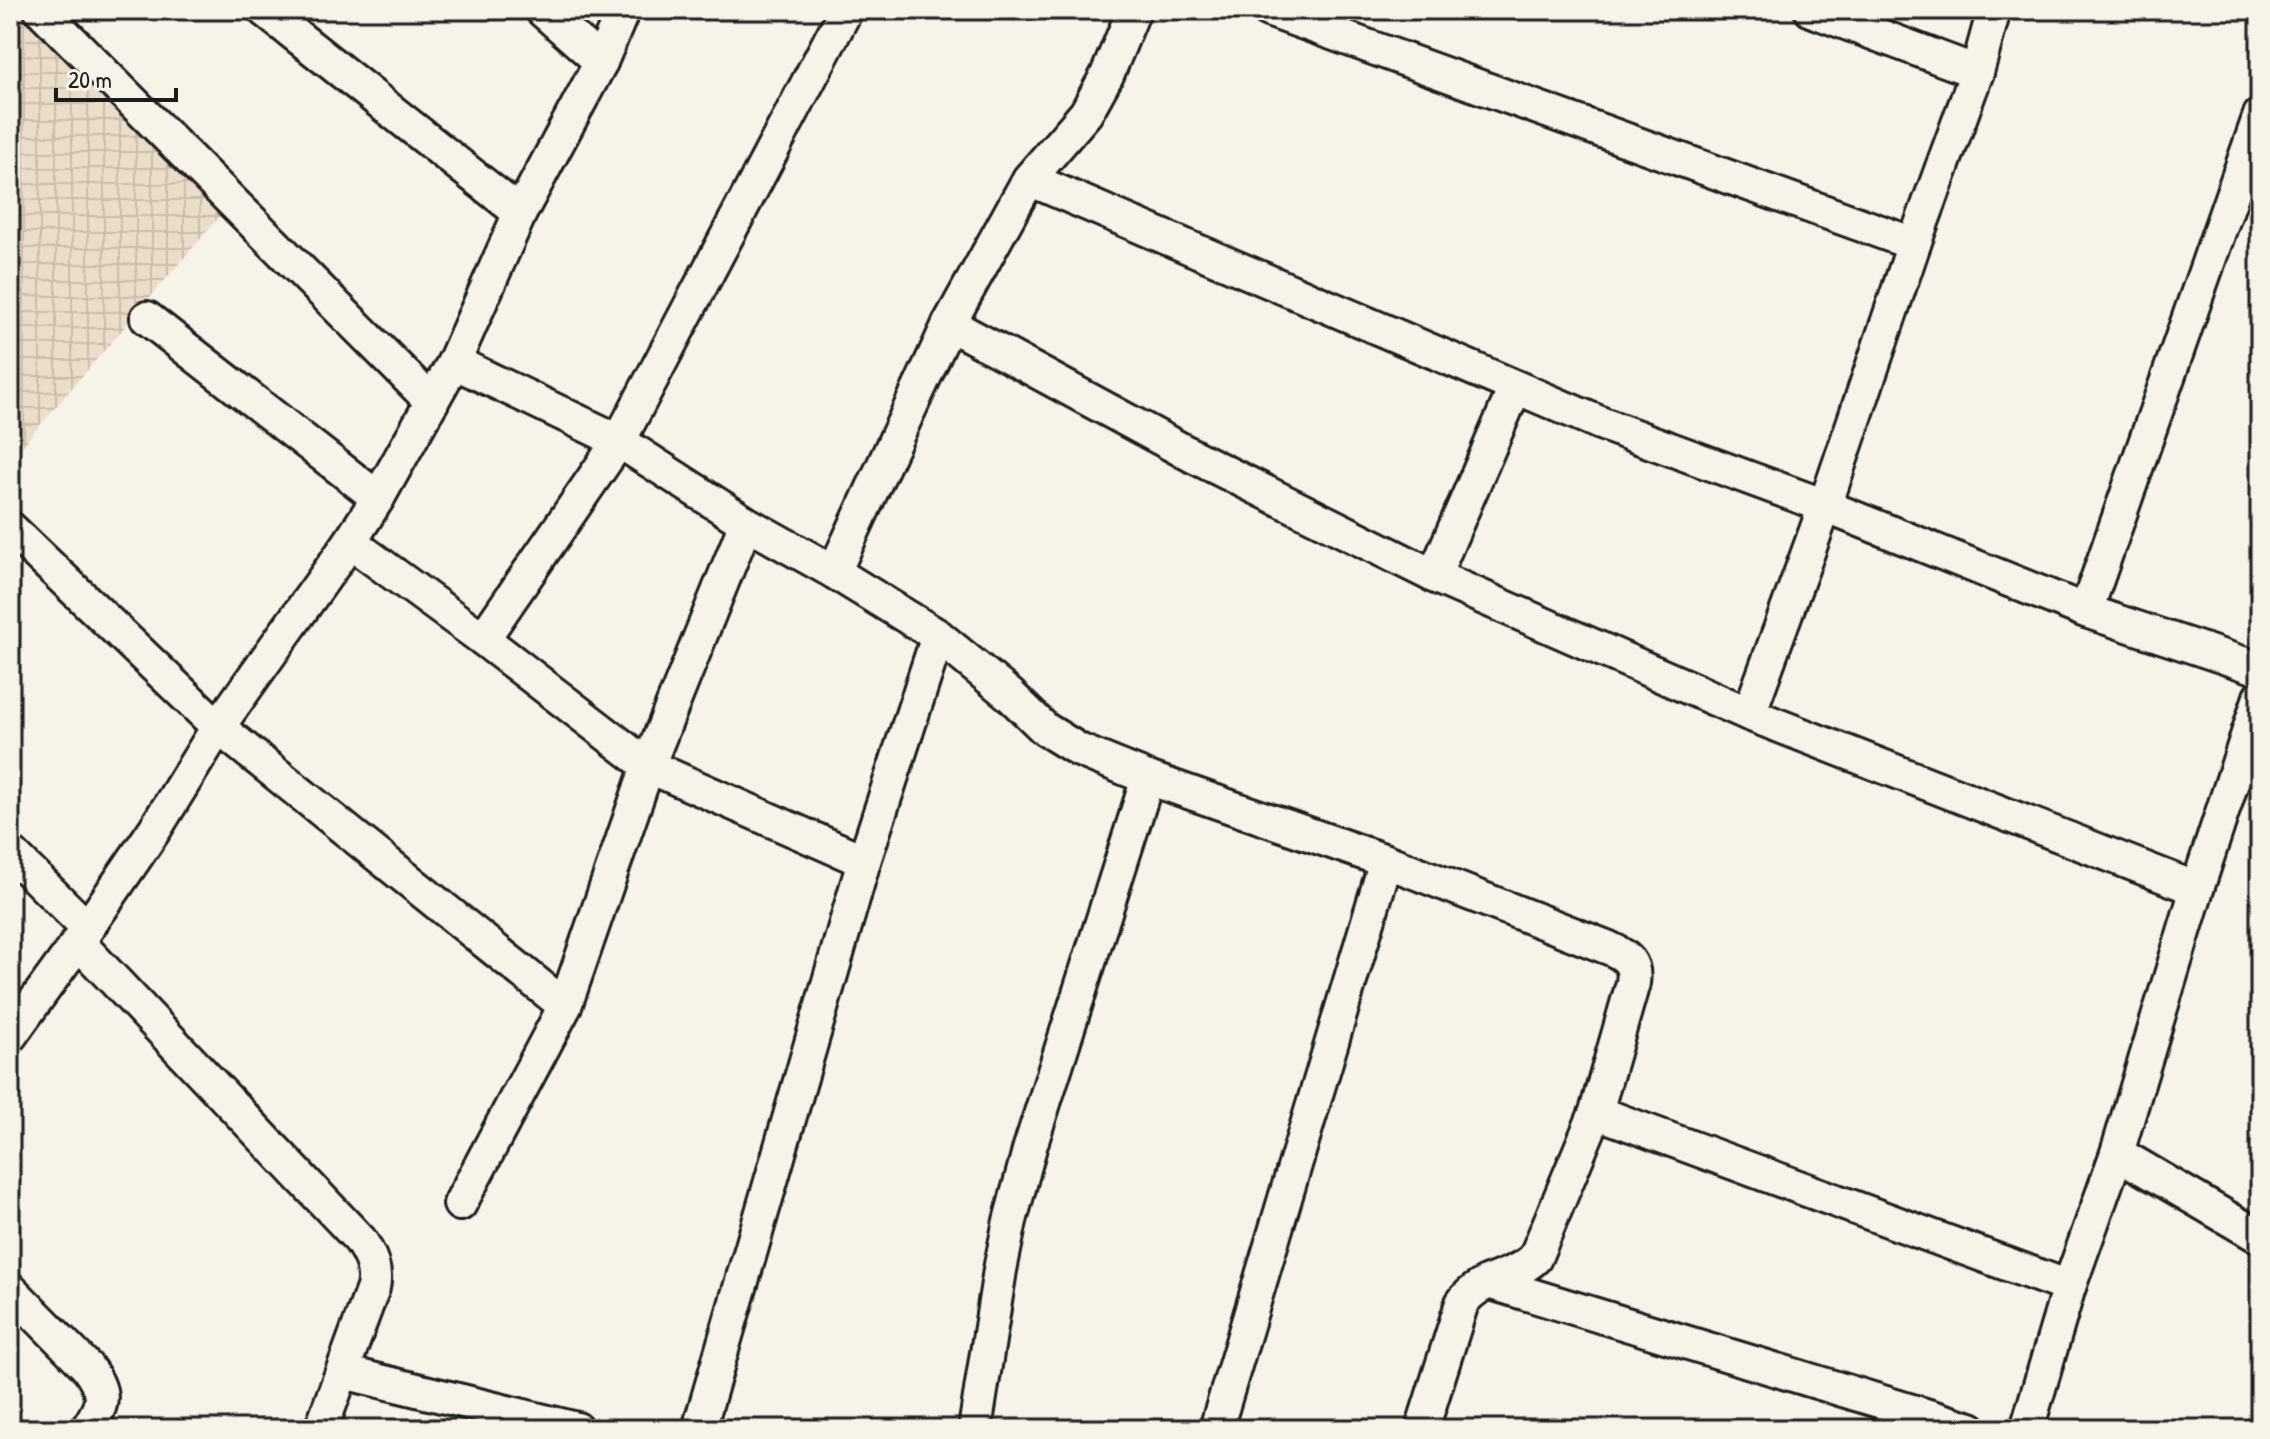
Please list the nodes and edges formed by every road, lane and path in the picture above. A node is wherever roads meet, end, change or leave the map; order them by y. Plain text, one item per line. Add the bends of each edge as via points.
1 (41, 10) edge
2 (264, 10) edge
3 (542, 10) edge
4 (623, 10) edge
5 (846, 10) edge
6 (1134, 10) edge
7 (1268, 10) edge
8 (1811, 10) edge
9 (1994, 10) edge
10 (601, 62) junction
11 (1977, 72) junction
12 (2260, 115) edge
13 (1029, 179) junction
14 (520, 213) junction
15 (1914, 244) junction
16 (147, 318) dead end
17 (949, 324) junction
18 (454, 362) junction
19 (1515, 388) junction
20 (432, 402) junction
21 (619, 441) junction
22 (378, 498) junction
23 (1825, 506) junction
24 (746, 523) junction
25 (10, 528) edge
26 (350, 542) junction
27 (834, 572) junction
28 (1434, 576) junction
29 (2086, 611) junction
30 (938, 636) junction
31 (483, 639) junction
32 (2260, 669) edge
33 (2260, 697) edge
34 (1749, 714) junction
35 (218, 727) junction
36 (648, 766) junction
37 (1148, 778) junction
38 (10, 852) edge
39 (864, 861) junction
40 (1386, 861) junction
41 (2197, 889) junction
42 (83, 935) junction
43 (565, 1006) junction
44 (10, 1036) edge
45 (1596, 1112) junction
46 (2117, 1153) junction
47 (460, 1204) dead end
48 (2260, 1237) edge
49 (1488, 1282) junction
50 (2069, 1287) junction
51 (10, 1289) edge
52 (343, 1372) junction
53 (87, 1429) edge
54 (321, 1429) edge
55 (577, 1429) edge
56 (699, 1429) edge
57 (975, 1429) edge
58 (1216, 1429) edge
59 (1422, 1429) edge
60 (1971, 1429) edge
61 (2027, 1429) edge

1 - 20 street
2 - 14 street
3 - 10 street
4 - 10 street
5 - 21 street
6 - 13 street via 1086,113
7 - 15 street
8 - 11 street
9 - 11 street
10 - 14 street
11 - 15 street
12 - 29 street
13 - 17 street
13 - 19 street
14 - 18 street
15 - 23 street
16 - 22 street
17 - 27 street
17 - 28 street via 1193,456
18 - 20 street
18 - 21 street
19 - 23 street
19 - 28 street
20 - 22 street
21 - 24 street
21 - 31 street
22 - 26 street
23 - 29 street
23 - 34 street
24 - 27 street
24 - 36 street
25 - 35 street
26 - 31 street
26 - 35 street
27 - 30 street
28 - 34 street
29 - 32 street
30 - 37 street via 1045,729 1079,750
30 - 39 street
31 - 36 street
33 - 41 street
34 - 41 street
35 - 42 street
35 - 43 street
36 - 39 street
36 - 43 street
37 - 40 street
37 - 57 street via 1010,1221
38 - 42 street
39 - 56 street
40 - 45 street via 1631,960 1633,983
40 - 58 street
41 - 46 street
42 - 44 street
42 - 52 street via 364,1247 375,1279
43 - 47 street
45 - 49 street via 1535,1258
45 - 50 street
46 - 48 street
46 - 50 street
49 - 59 street via 1474,1288 1462,1303
49 - 60 street
50 - 61 street
51 - 53 street via 95,1378 102,1401
52 - 54 street
52 - 55 street

